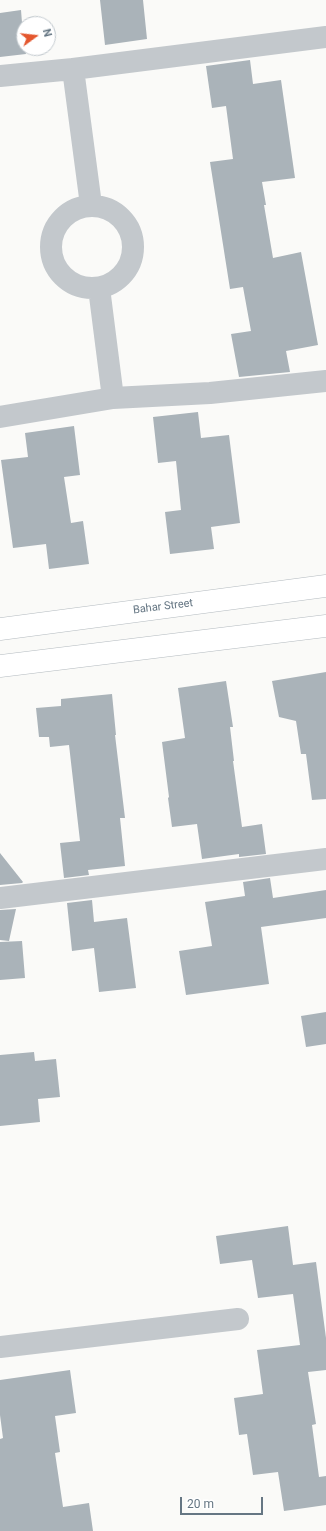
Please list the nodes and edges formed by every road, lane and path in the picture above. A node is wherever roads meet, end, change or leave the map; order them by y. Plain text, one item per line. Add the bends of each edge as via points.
1 (326, 37) edge
2 (72, 69) junction
3 (0, 76) edge
4 (91, 205) junction
5 (99, 288) junction
6 (326, 381) edge
7 (113, 398) junction
8 (0, 417) edge
9 (326, 586) edge
10 (326, 626) edge
11 (0, 629) edge
12 (0, 666) edge
13 (326, 859) edge
14 (0, 898) edge
15 (238, 1318) dead end
16 (0, 1347) edge

1 - 2 street
2 - 3 street
2 - 4 street
4 - 5 street via 111,210 127,223 134,242 131,263 118,279
4 - 5 street via 76,208 64,217 55,229 52,243 53,258 70,282 84,287
5 - 7 street
6 - 7 street via 210,393
7 - 8 street
9 - 11 street, Bahar Street
10 - 12 street
13 - 14 street
15 - 16 street

